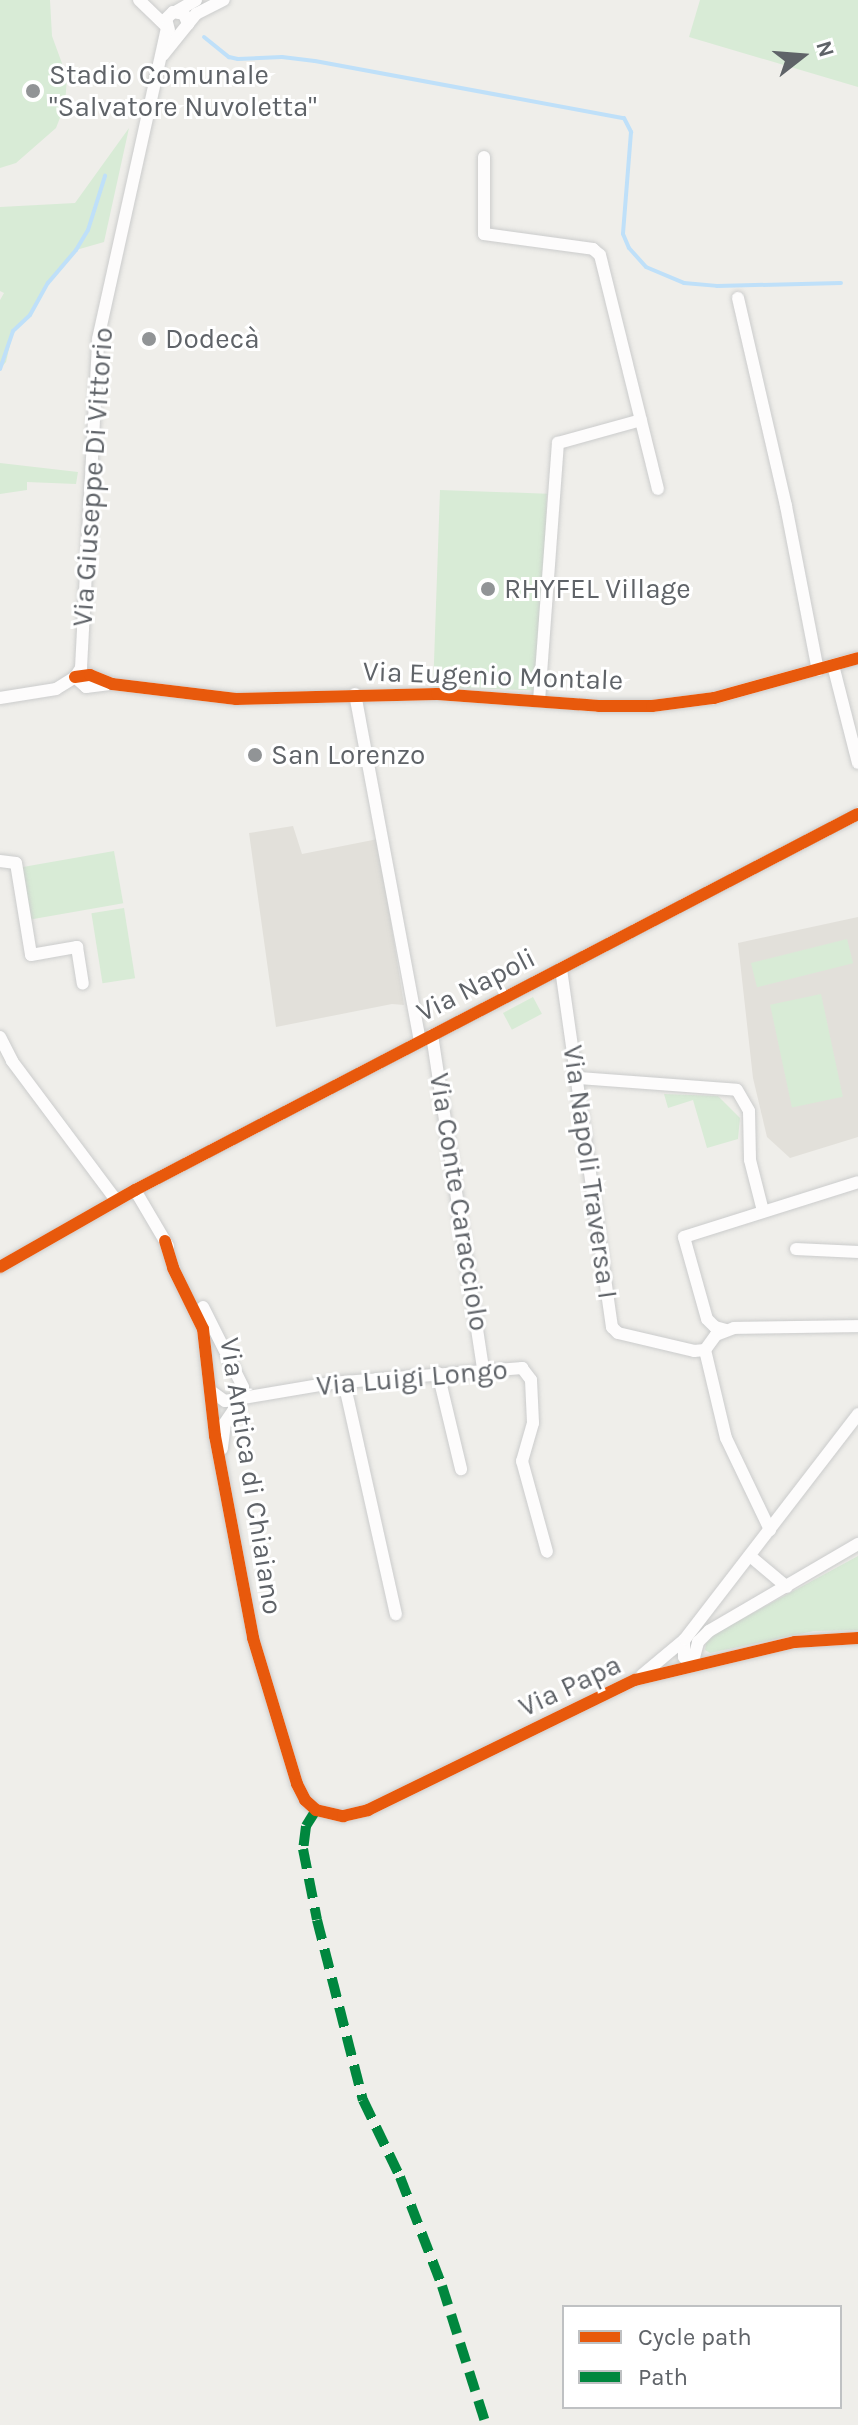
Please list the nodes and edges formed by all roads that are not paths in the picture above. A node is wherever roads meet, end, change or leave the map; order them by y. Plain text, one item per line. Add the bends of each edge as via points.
1 (196, 0) edge
2 (216, 2) edge
3 (144, 3) edge
4 (175, 12) junction
5 (166, 26) junction
6 (184, 28) junction
7 (161, 57) junction
8 (484, 157) dead end
9 (738, 298) dead end
10 (641, 420) junction
11 (658, 489) dead end
12 (858, 658) edge
13 (833, 665) junction
14 (818, 670) junction
15 (75, 677) junction
16 (355, 694) junction
17 (0, 698) edge
18 (539, 701) junction
19 (858, 763) edge
20 (858, 814) edge
21 (0, 861) edge
22 (561, 969) junction
23 (83, 984) dead end
24 (432, 1035) junction
25 (0, 1037) edge
26 (420, 1041) junction
27 (579, 1078) junction
28 (858, 1182) edge
29 (135, 1190) junction
30 (116, 1200) junction
31 (763, 1211) junction
32 (165, 1241) junction
33 (796, 1249) dead end
34 (858, 1252) edge
35 (0, 1267) edge
36 (858, 1326) edge
37 (726, 1330) junction
38 (222, 1345) junction
39 (205, 1346) junction
40 (705, 1350) junction
41 (483, 1369) junction
42 (438, 1373) junction
43 (344, 1382) junction
44 (211, 1391) junction
45 (241, 1399) junction
46 (858, 1414) edge
47 (461, 1469) dead end
48 (221, 1474) junction
49 (770, 1530) junction
50 (858, 1544) edge
51 (547, 1552) dead end
52 (750, 1556) junction
53 (787, 1587) junction
54 (396, 1614) dead end
55 (858, 1638) edge
56 (685, 1639) junction
57 (692, 1665) junction
58 (635, 1680) junction
59 (316, 1810) joint

1 - 4 street
2 - 6 street, Via Giuseppe Di Vittorio
3 - 4 street
3 - 5 street
4 - 5 street, Via Giuseppe Di Vittorio via 167,17
4 - 6 street via 186,16
5 - 6 street
5 - 7 street, Via Giuseppe Di Vittorio
6 - 7 street, Via Giuseppe Di Vittorio
7 - 15 street, Via Giuseppe Di Vittorio via 98,339 82,664
8 - 10 street via 484,234 593,249 600,255
9 - 14 street
10 - 11 street
10 - 18 street, Via Eugenio Montale via 558,443
12 - 13 street, Via Eugenio Montale
13 - 14 street, Via Eugenio Montale
13 - 19 street
14 - 18 street, Via Eugenio Montale via 714,698 652,706
15 - 16 street, Via Eugenio Montale via 86,687 112,684 236,699
15 - 17 street via 51,691
16 - 18 street, Via Eugenio Montale
16 - 26 street
20 - 22 street, Via Napoli
21 - 23 street via 16,863 31,955 77,947
22 - 24 street, Via Napoli
22 - 27 street, Via Napoli Traversa I
24 - 26 street, Via Napoli
24 - 41 street, Via Conte Caracciolo
25 - 30 street via 12,1061
26 - 29 street, Via Napoli
27 - 31 street via 737,1090 749,1111 750,1160
27 - 40 street, Via Napoli Traversa I via 612,1327 618,1333
28 - 31 street
29 - 30 street, Via Napoli
29 - 32 street, Via Antica di Chiaiano
30 - 35 street, Via Napoli
31 - 37 street via 683,1239 707,1319
32 - 38 street, Via Antica di Chiaiano
32 - 39 street, Via Antica di Chiaiano via 200,1320
33 - 34 street
36 - 37 street
37 - 40 street
38 - 39 street, Via Antica di Chiaiano
38 - 45 street, Via Antica di Chiaiano via 243,1387
39 - 44 street, Via Antica di Chiaiano
40 - 49 street via 726,1438
41 - 42 street, Via Luigi Longo
41 - 51 street, Via Luigi Longo via 522,1368 531,1380 533,1423 522,1461
42 - 43 street, Via Luigi Longo
42 - 47 street
43 - 45 street, Via Luigi Longo
43 - 54 street
44 - 45 street, Via Luigi Longo via 225,1401
44 - 48 street, Via Antica di Chiaiano
45 - 48 street, Via Antica di Chiaiano via 225,1423
46 - 49 street
48 - 59 street, Via Antica di Chiaiano via 253,1638 297,1784
49 - 52 street
50 - 53 street
52 - 53 street
52 - 56 street
53 - 57 street via 702,1637
55 - 57 street, Via Papa via 795,1642
56 - 57 street via 684,1657
56 - 58 street
57 - 58 street, Via Papa
58 - 59 street, Via Papa via 368,1810 343,1816

